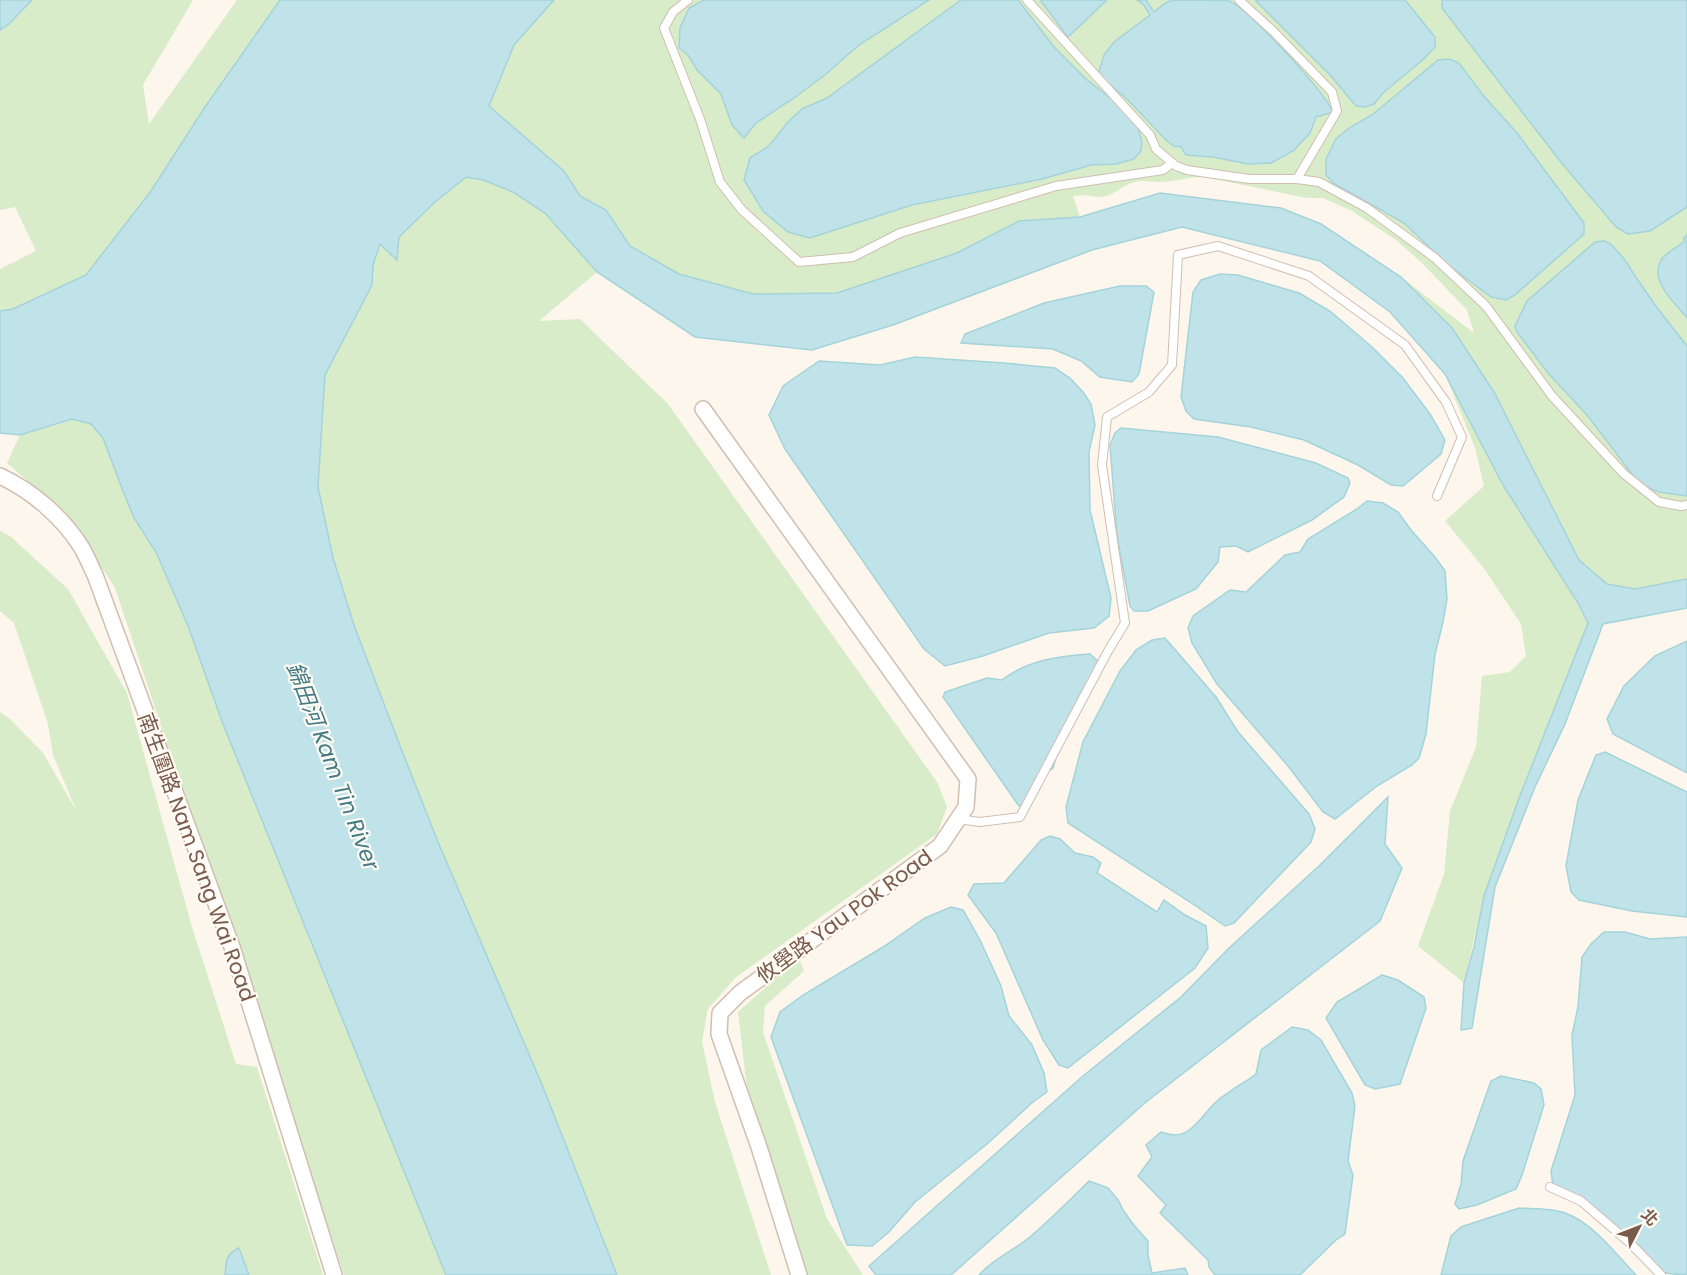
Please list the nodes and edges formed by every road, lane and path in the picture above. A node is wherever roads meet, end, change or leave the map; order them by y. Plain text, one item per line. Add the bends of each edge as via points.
1 (688, 0) edge
2 (1027, 0) edge
3 (1239, 0) edge
4 (1172, 163) junction
5 (1297, 179) junction
6 (703, 409) dead end
7 (0, 476) edge
8 (1437, 496) dead end
9 (1687, 505) edge
10 (958, 819) junction
11 (1550, 1187) dead end
12 (334, 1275) edge
13 (799, 1275) edge
14 (1661, 1275) edge

1 - 4 lane via 673,12 664,28 720,182 742,210 799,262 852,257 900,233 1056,186 1163,170
2 - 4 lane
3 - 5 lane via 1332,92 1337,111
4 - 5 lane via 1187,170 1249,179
5 - 9 lane via 1319,182 1367,208 1435,258 1486,306 1552,396 1624,474 1659,502
6 - 10 street, 攸壆路 Yau Pok Road via 968,779 966,807
7 - 12 street, 南生圍路 Nam Sang Wai Road via 33,494 57,517 80,545 95,575 232,947
8 - 10 lane via 1462,437 1446,402 1405,345 1309,276 1218,246 1178,255 1172,365 1149,392 1107,417 1102,465 1125,623 1020,817 980,822
10 - 13 street, 攸壆路 Yau Pok Road via 940,846 740,993 720,1013 719,1034
11 - 14 lane via 1581,1201

